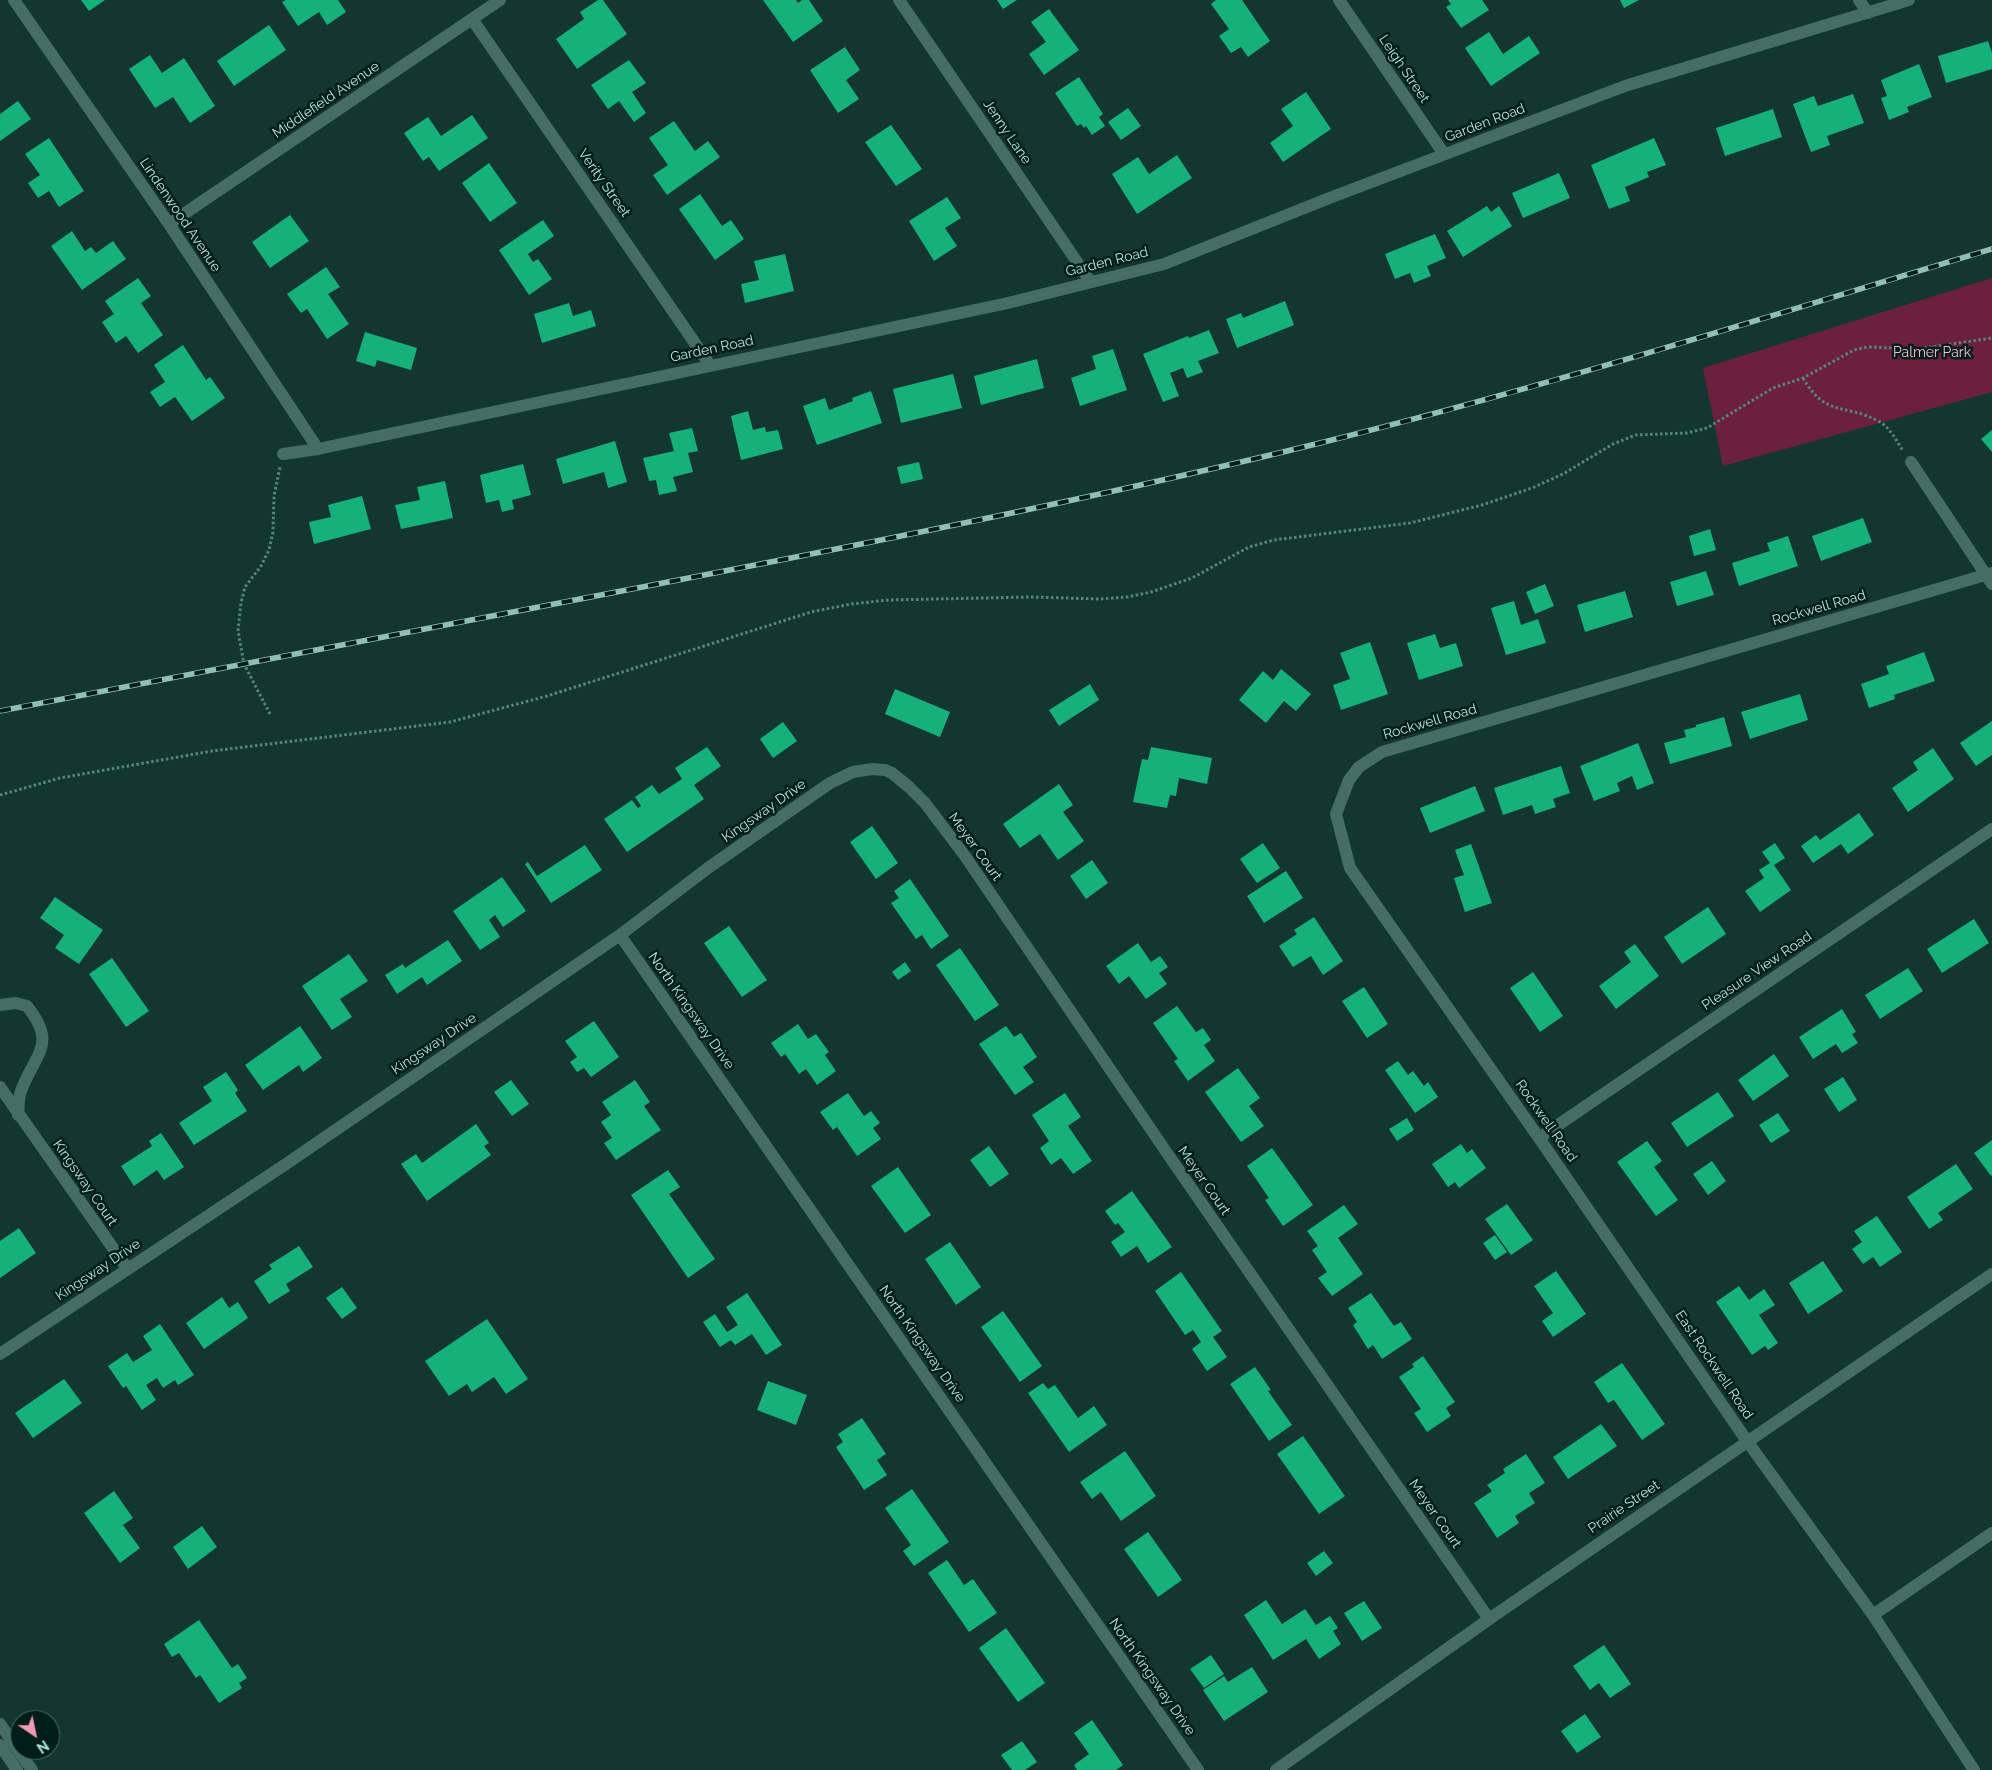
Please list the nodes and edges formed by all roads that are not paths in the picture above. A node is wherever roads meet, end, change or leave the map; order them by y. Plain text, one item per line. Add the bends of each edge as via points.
1 (14, 0) edge
2 (500, 0) edge
3 (899, 0) edge
4 (1339, 0) edge
5 (1859, 0) edge
6 (1909, 0) edge
7 (1868, 13) junction
8 (472, 19) junction
9 (1444, 154) junction
10 (169, 224) junction
11 (1090, 282) junction
12 (710, 365) junction
13 (318, 449) junction
14 (283, 454) road end
15 (1911, 462) road end
16 (1990, 577) edge
17 (885, 770) joint
18 (1992, 829) edge
19 (620, 935) junction
20 (0, 1005) edge
21 (0, 1087) edge
22 (18, 1115) junction
23 (1539, 1138) junction
24 (127, 1268) junction
25 (1992, 1274) edge
26 (1655, 1307) joint
27 (0, 1354) edge
28 (1747, 1441) junction
29 (1992, 1533) edge
30 (1873, 1615) junction
31 (1489, 1619) junction
32 (0, 1724) edge
33 (0, 1745) edge
34 (17, 1770) edge
35 (32, 1770) edge
36 (1198, 1770) edge
37 (1276, 1770) edge
38 (1974, 1770) edge

1 - 10 street, Lindenwood Avenue
2 - 8 street, Middlefield Avenue
3 - 11 street, Jenny Lane
4 - 9 street, Leigh Street
5 - 7 street
6 - 7 street, Garden Road
7 - 9 street, Garden Road via 1625,86
8 - 10 street, Middlefield Avenue
8 - 12 street, Verity Street
9 - 11 street, Garden Road via 1164,264
10 - 13 street, Lindenwood Avenue
11 - 12 street, Garden Road via 1008,304
12 - 13 street, Garden Road
13 - 14 street, Garden Road
15 - 16 street
16 - 23 street, Rockwell Road via 1382,752 1359,767 1349,780 1336,814 1350,868
17 - 19 street, Kingsway Drive via 853,772 830,783 708,868
17 - 31 street, Meyer Court via 920,798 966,856 1167,1154
18 - 23 street, Pleasure View Road
19 - 24 street, Kingsway Drive via 289,1162
19 - 36 street, North Kingsway Drive
20 - 22 street via 16,1003 27,1006 42,1029 44,1040 20,1093
21 - 22 street, Kingsway Court
22 - 24 street, Kingsway Court
23 - 26 street, Rockwell Road
24 - 27 street, Kingsway Drive
25 - 28 street, Prairie Street
26 - 28 street, East Rockwell Road
28 - 30 street, East Rockwell Road
28 - 31 street, Prairie Street
29 - 30 street
30 - 38 street, East Rockwell Road
31 - 37 street, Prairie Street
32 - 35 street
33 - 34 street

